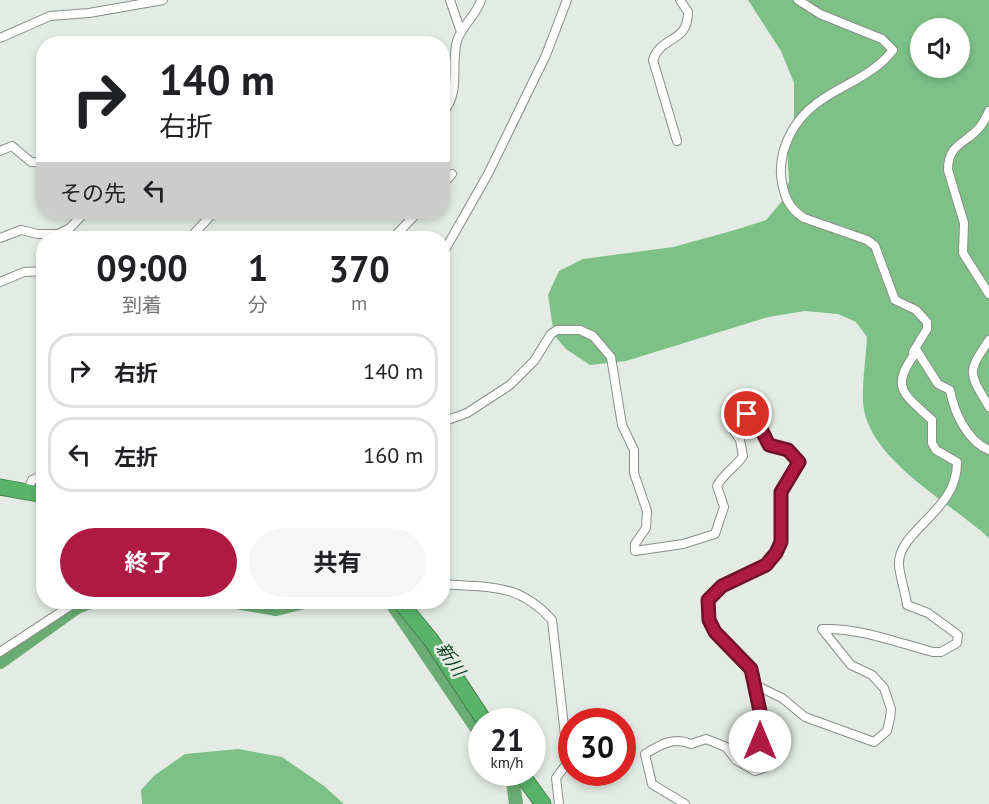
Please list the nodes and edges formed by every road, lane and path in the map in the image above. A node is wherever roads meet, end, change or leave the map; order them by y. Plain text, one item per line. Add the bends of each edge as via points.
1 (163, 0) edge
2 (450, 0) edge
3 (481, 0) edge
4 (567, 0) edge
5 (680, 0) edge
6 (798, 0) edge
7 (461, 32) junction
8 (0, 38) edge
9 (450, 101) edge
10 (989, 111) edge
11 (677, 141) dead end
12 (0, 151) edge
13 (36, 162) edge
14 (78, 219) edge
15 (208, 219) edge
16 (411, 219) edge
17 (64, 231) edge
18 (196, 231) edge
19 (400, 231) edge
20 (36, 233) edge
21 (0, 238) edge
22 (450, 241) edge
23 (36, 271) edge
24 (0, 282) edge
25 (989, 294) edge
26 (989, 340) edge
27 (917, 351) junction
28 (989, 407) edge
29 (450, 419) edge
30 (989, 450) edge
31 (36, 478) edge
32 (0, 487) edge
33 (28, 490) junction
34 (36, 492) edge
35 (450, 584) edge
36 (65, 609) edge
37 (406, 609) edge
38 (0, 652) edge
39 (753, 684) junction
40 (476, 708) edge
41 (530, 786) edge
42 (543, 804) edge
43 (559, 804) edge
44 (685, 804) edge

1 - 8 street via 89,13 50,15
2 - 7 street
3 - 7 street
4 - 22 street via 546,55 488,174
5 - 11 street via 688,12 684,30 659,47 653,60
6 - 27 street via 820,14 882,39 893,50 887,59 819,100 797,122 780,164 786,199 804,219 875,246 895,300 916,310 927,322 913,352
7 - 9 street
10 - 25 street via 981,127 957,144 948,161 964,223 963,253
12 - 13 street via 12,146
14 - 17 street
15 - 18 street
16 - 19 street
20 - 21 street via 21,230
23 - 24 street
26 - 28 street via 972,365 972,374
27 - 30 street via 938,384 950,390 953,409 975,441
27 - 39 street via 902,370 902,386 932,420 932,443 936,450 957,462 957,477 950,495 902,550 899,564 907,605 928,613 958,635 957,643 933,652 882,636 822,629 850,665 872,675 884,688 890,718 886,731 874,742 804,717 782,698
29 - 39 street via 467,413 510,385 557,330 580,330 593,336 611,357 622,425 634,450 633,473 647,511 648,524 635,544 635,551 715,534 723,507 717,486 724,473 735,469 743,456 734,431 747,414 757,421 769,445 788,450 799,462 781,492 781,542 766,565 722,586 708,600 711,626 751,669
31 - 33 street
32 - 33 highway
33 - 34 highway
35 - 43 street via 495,586 517,592 537,603 552,620 568,762 556,778
36 - 38 street
37 - 40 highway
39 - 44 street via 761,716 764,768 755,771 735,760 726,747 706,739 691,744 682,740 663,744 645,754 652,784
41 - 42 highway

